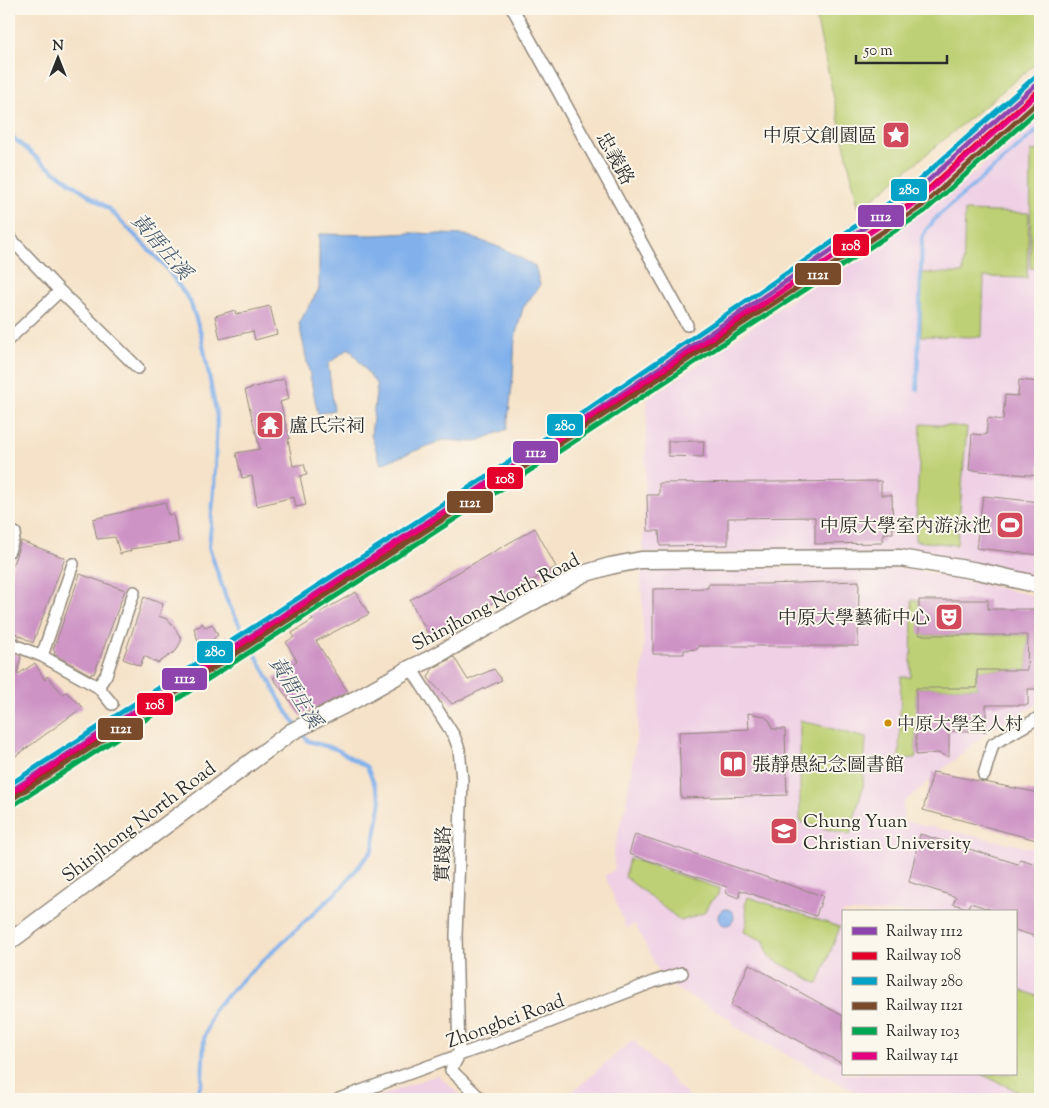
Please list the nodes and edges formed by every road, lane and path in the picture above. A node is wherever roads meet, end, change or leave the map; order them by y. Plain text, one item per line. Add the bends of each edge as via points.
1 (513, 9) edge
2 (9, 236) edge
3 (60, 291) junction
4 (687, 324) dead end
5 (9, 339) edge
6 (138, 368) dead end
7 (15, 533) dead end
8 (9, 551) edge
9 (73, 564) dead end
10 (1040, 584) edge
11 (134, 592) dead end
12 (9, 643) edge
13 (42, 656) junction
14 (411, 668) junction
15 (98, 687) junction
16 (112, 704) dead end
17 (1040, 717) edge
18 (984, 776) dead end
19 (9, 942) edge
20 (682, 973) dead end
21 (459, 1055) junction
22 (339, 1099) edge
23 (481, 1099) edge

1 - 4 street, 忠義路
2 - 3 street
3 - 5 street
3 - 6 street
7 - 8 street
9 - 13 street
10 - 14 street, Shinjhong North Road via 900,558 642,560 582,574
11 - 15 street via 106,675
12 - 13 street
13 - 15 street
14 - 19 street, Shinjhong North Road via 291,732
14 - 21 street, 實踐路 via 454,736 459,750 462,780 456,935
15 - 16 street
17 - 18 street via 993,744
20 - 21 street, Zhongbei Road
21 - 22 street, Zhongbei Road
21 - 23 street, 實踐路 via 451,1070

